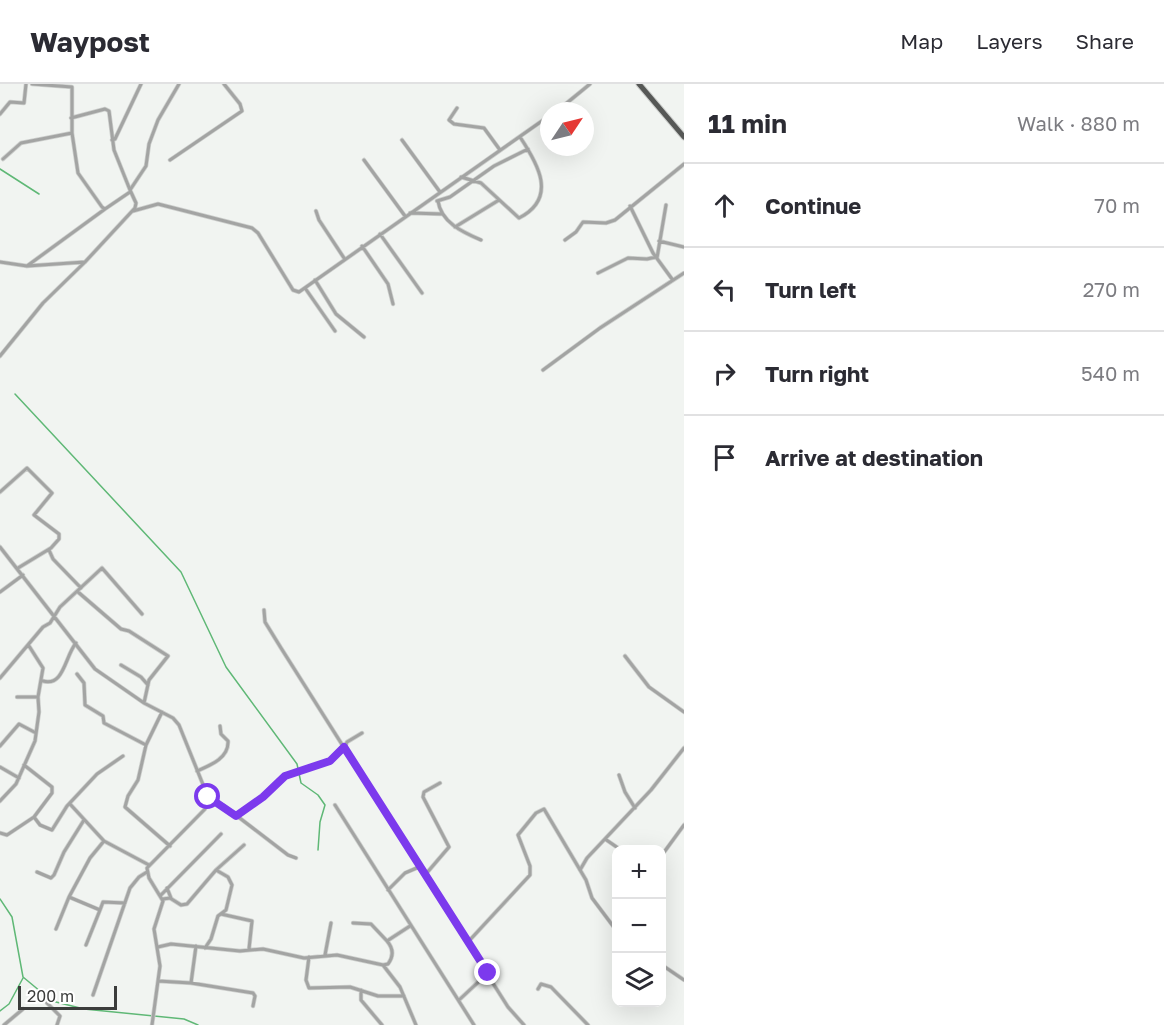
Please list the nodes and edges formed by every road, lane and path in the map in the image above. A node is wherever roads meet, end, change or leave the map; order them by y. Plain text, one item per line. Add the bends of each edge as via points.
1 (26, 84) edge
2 (32, 84) edge
3 (141, 84) edge
4 (179, 84) edge
5 (224, 84) edge
6 (590, 84) edge
7 (639, 84) edge
8 (567, 102) edge
9 (457, 108) dead end
10 (0, 114) edge
11 (71, 118) junction
12 (540, 122) edge
13 (72, 133) junction
14 (520, 136) junction
15 (684, 137) edge
16 (112, 140) junction
17 (402, 140) dead end
18 (528, 149) junction
19 (500, 150) junction
20 (3, 159) dead end
21 (170, 160) dead end
22 (364, 160) dead end
23 (684, 164) edge
24 (461, 177) junction
25 (476, 180) junction
26 (130, 191) junction
27 (438, 193) junction
28 (499, 200) junction
29 (438, 201) junction
30 (666, 204) dead end
31 (630, 206) junction
32 (105, 209) junction
33 (133, 211) junction
34 (316, 211) dead end
35 (409, 213) junction
36 (442, 214) junction
37 (405, 216) junction
38 (455, 227) junction
39 (380, 234) junction
40 (480, 240) dead end
41 (565, 240) dead end
42 (659, 241) junction
43 (362, 246) junction
44 (684, 247) edge
45 (344, 258) junction
46 (656, 258) junction
47 (0, 262) edge
48 (85, 262) junction
49 (27, 266) junction
50 (598, 273) dead end
51 (684, 273) edge
52 (672, 279) junction
53 (315, 280) junction
54 (305, 288) junction
55 (422, 293) dead end
56 (393, 304) dead end
57 (335, 331) dead end
58 (364, 337) dead end
59 (0, 356) edge
60 (543, 370) dead end
61 (0, 492) edge
62 (0, 547) edge
63 (49, 550) junction
64 (18, 568) junction
65 (24, 575) junction
66 (79, 590) junction
67 (0, 592) edge
68 (264, 610) dead end
69 (53, 614) junction
70 (142, 614) dead end
71 (76, 643) junction
72 (29, 646) junction
73 (625, 656) dead end
74 (121, 665) dead end
75 (76, 674) dead end
76 (1, 676) edge
77 (43, 681) junction
78 (148, 685) junction
79 (16, 697) dead end
80 (38, 697) junction
81 (144, 703) junction
82 (162, 712) junction
83 (684, 712) edge
84 (220, 726) dead end
85 (36, 733) junction
86 (362, 733) dead end
87 (146, 745) junction
88 (0, 746) edge
89 (344, 747) junction
90 (684, 748) edge
91 (123, 756) dead end
92 (24, 765) junction
93 (0, 767) edge
94 (197, 771) junction
95 (619, 776) dead end
96 (19, 778) junction
97 (440, 783) dead end
98 (208, 797) junction
99 (0, 801) edge
100 (70, 804) junction
101 (335, 805) dead end
102 (635, 808) junction
103 (236, 816) junction
104 (34, 817) junction
105 (84, 819) junction
106 (684, 825) edge
107 (0, 833) edge
108 (221, 834) dead end
109 (605, 839) junction
110 (104, 841) junction
111 (244, 845) dead end
112 (615, 845) edge
113 (170, 846) junction
114 (666, 850) edge
115 (296, 858) dead end
116 (148, 865) junction
117 (419, 867) junction
118 (216, 870) junction
119 (580, 870) junction
120 (37, 872) dead end
121 (147, 872) junction
122 (425, 875) junction
123 (167, 888) junction
124 (387, 891) junction
125 (69, 897) junction
126 (162, 897) junction
127 (171, 898) junction
128 (125, 903) junction
129 (100, 910) junction
130 (221, 914) junction
131 (331, 922) dead end
132 (353, 923) dead end
133 (612, 925) edge
134 (410, 926) junction
135 (56, 929) dead end
136 (387, 941) junction
137 (468, 942) junction
138 (86, 945) dead end
139 (196, 946) junction
140 (158, 947) junction
141 (205, 948) junction
142 (249, 949) junction
143 (325, 955) junction
144 (309, 957) junction
145 (383, 965) junction
146 (666, 967) edge
147 (488, 973) junction
148 (682, 976) edge
149 (684, 980) edge
150 (158, 981) junction
151 (191, 983) junction
152 (538, 989) dead end
153 (361, 990) junction
154 (93, 995) dead end
155 (404, 996) junction
156 (46, 997) dead end
157 (459, 1000) junction
158 (253, 1006) dead end
159 (23, 1009) dead end
160 (4, 1025) edge
161 (57, 1025) edge
162 (152, 1025) edge
163 (382, 1025) edge
164 (416, 1025) edge
165 (474, 1025) edge
166 (524, 1025) edge
167 (588, 1025) edge

1 - 10 street via 24,103 10,102
2 - 11 street via 72,87
3 - 16 street
4 - 26 street via 158,120 146,166
5 - 21 street via 242,111
6 - 8 street
7 - 15 highway
9 - 19 street via 449,120 484,128
11 - 13 street
11 - 16 street via 109,111
12 - 14 street
13 - 20 street via 21,142
13 - 32 street via 78,173
14 - 18 street
14 - 19 street
16 - 26 street
17 - 27 street
18 - 25 street
18 - 28 street via 540,170 541,197 520,218
19 - 24 street
22 - 37 street
23 - 31 street
24 - 25 street
24 - 27 street
25 - 28 street
25 - 29 street
26 - 32 street
26 - 33 street via 136,202
27 - 29 street
27 - 35 street
28 - 38 street
29 - 36 street
30 - 42 street
31 - 41 street via 612,221 582,223
31 - 46 street
32 - 49 street
33 - 48 street
33 - 54 street via 158,204 252,228 293,290
34 - 45 street
35 - 36 street
35 - 37 street
36 - 38 street
37 - 39 street
38 - 40 street
39 - 43 street
39 - 55 street
42 - 44 street
42 - 46 street
43 - 45 street
43 - 56 street via 387,284
45 - 53 street
46 - 50 street via 628,258
46 - 52 street
47 - 49 street
48 - 49 street
48 - 59 street via 48,297
51 - 52 street
52 - 60 street
53 - 54 street
53 - 58 street via 336,314
54 - 57 street
61 - 63 street via 26,468 45,483 52,495 34,515 59,534
62 - 64 street
63 - 64 street
63 - 66 street
64 - 65 street
65 - 67 street
65 - 69 street
66 - 69 street
66 - 70 street via 102,568
66 - 78 street via 121,629 168,656
68 - 89 street via 267,626
69 - 71 street
69 - 72 street
71 - 77 street via 58,680
71 - 81 street via 95,669
72 - 76 street
72 - 77 street via 43,666
73 - 83 street via 649,687
74 - 78 street
75 - 87 street via 84,683 85,705 103,716 109,728
77 - 80 street
78 - 81 street
79 - 80 street
80 - 85 street
81 - 82 street
82 - 87 street
82 - 94 street via 173,718 183,732
84 - 94 street via 228,741 227,748 215,763
85 - 88 street via 19,723
85 - 92 street
86 - 89 street
87 - 113 street via 138,780 125,807
89 - 103 street via 330,761 285,776
89 - 117 street
90 - 102 street
91 - 100 street via 97,774
92 - 96 street
92 - 104 street via 53,789
93 - 96 street
94 - 98 street
95 - 102 street
96 - 99 street
97 - 122 street via 424,792 423,797 449,847
98 - 103 street
98 - 113 street via 206,809
100 - 104 street via 52,830
100 - 105 street
101 - 124 street
102 - 109 street
103 - 115 street
104 - 107 street via 7,835
105 - 110 street
105 - 120 street via 54,875 51,878
106 - 114 street
108 - 123 street
109 - 112 street
109 - 119 street
110 - 116 street
110 - 125 street
111 - 118 street
113 - 116 street
116 - 121 street
117 - 122 street
117 - 124 street via 405,873
118 - 127 street via 187,904 181,905
118 - 130 street via 232,883 226,910
119 - 133 street via 592,898
119 - 137 street via 548,811 540,811 518,835 530,875
121 - 126 street
121 - 128 street via 134,882
122 - 137 street
123 - 126 street
123 - 127 street
124 - 134 street
125 - 129 street
125 - 135 street
126 - 127 street
126 - 140 street via 154,929
128 - 129 street via 103,902
128 - 154 street
129 - 138 street
130 - 141 street
130 - 142 street via 252,921
131 - 143 street
132 - 136 street via 371,924
134 - 136 street
134 - 157 street
136 - 145 street via 392,957
137 - 147 street
139 - 140 street
139 - 141 street
139 - 151 street
140 - 150 street
141 - 142 street
142 - 144 street
143 - 144 street
143 - 145 street
144 - 153 street via 309,988
145 - 155 street
146 - 148 street
147 - 157 street
147 - 166 street
148 - 149 street
150 - 151 street
150 - 162 street
151 - 158 street via 253,993
152 - 167 street via 541,984 551,987
153 - 155 street via 378,996
153 - 163 street via 361,1000
155 - 164 street
156 - 161 street via 60,1016
157 - 165 street
159 - 160 street

